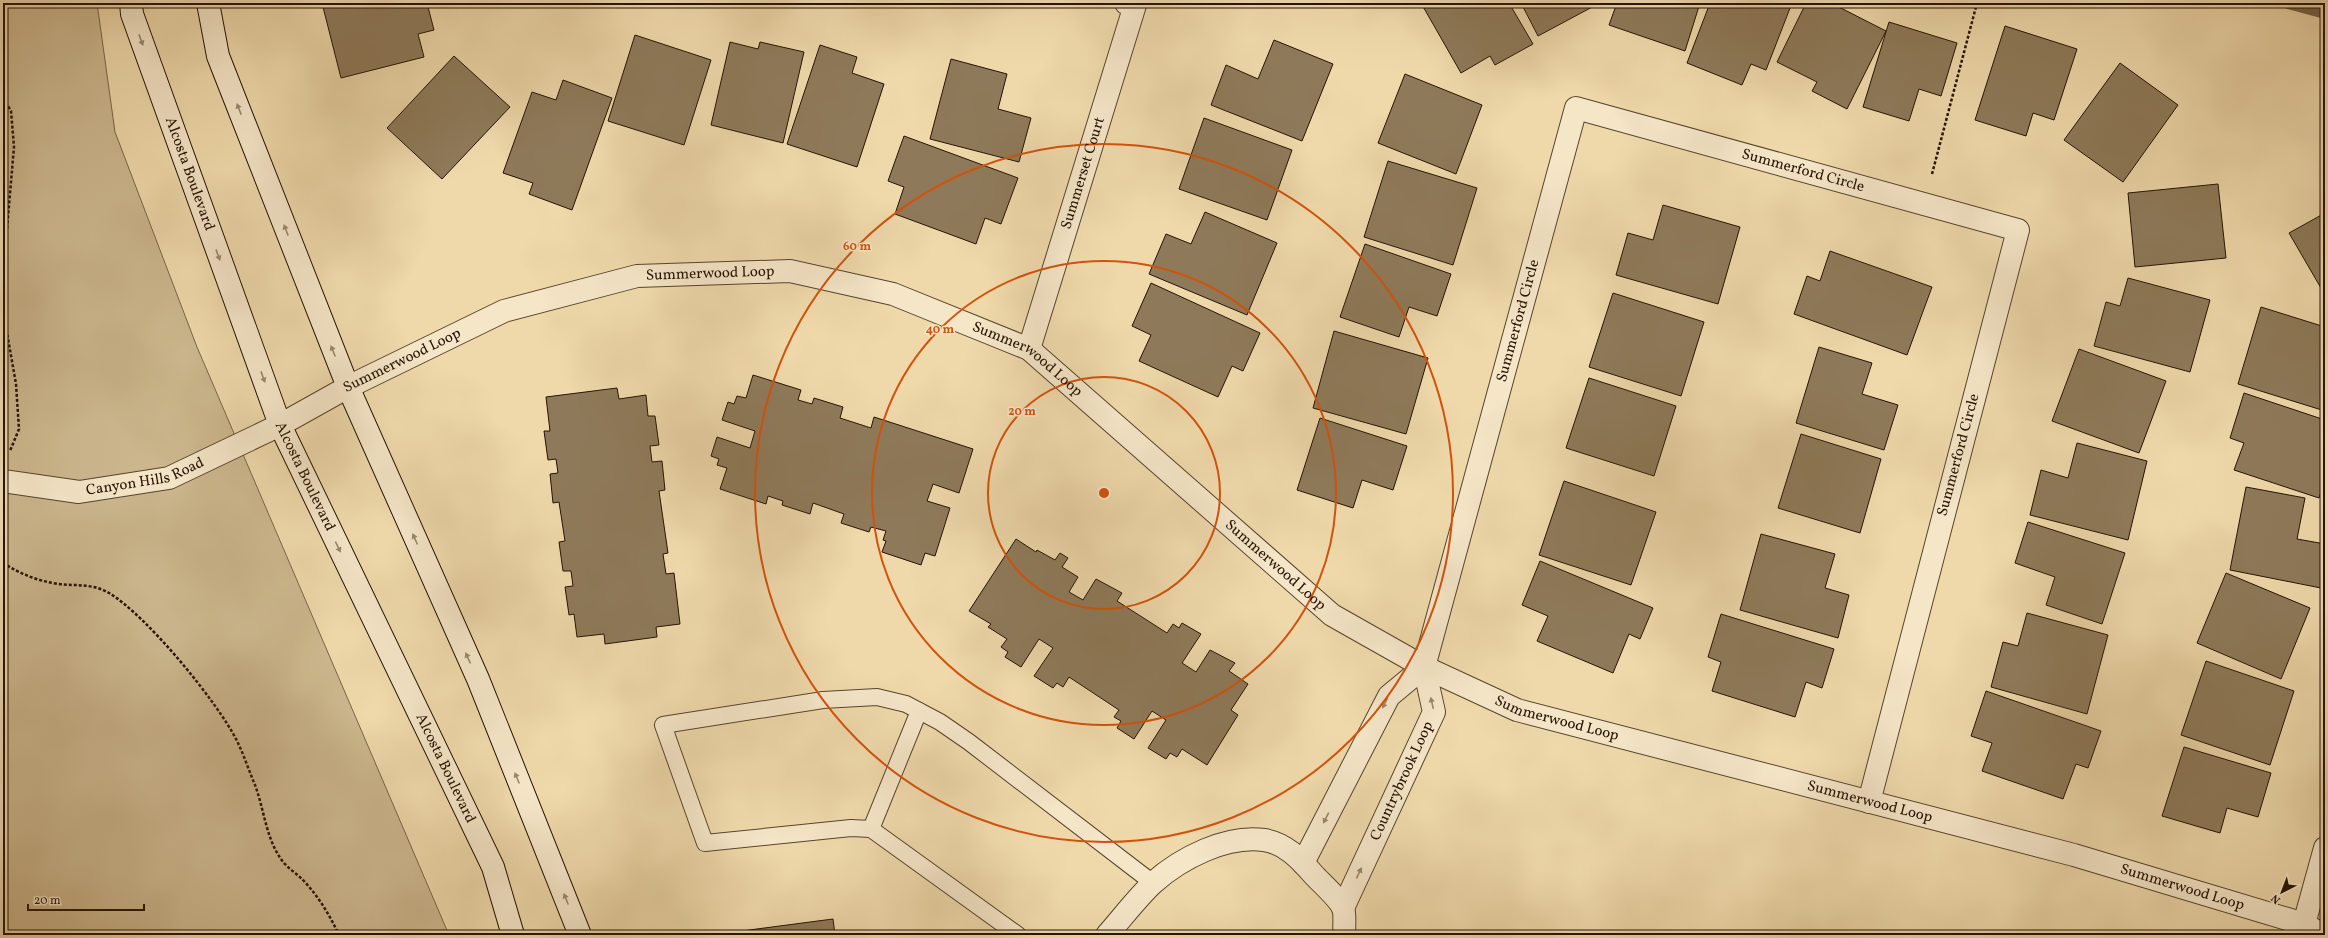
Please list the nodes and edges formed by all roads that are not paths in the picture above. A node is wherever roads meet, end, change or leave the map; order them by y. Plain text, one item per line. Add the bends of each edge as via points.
1 (131, 3) edge
2 (208, 3) edge
3 (1126, 3) edge
4 (1029, 349) junction
5 (348, 387) junction
6 (280, 425) junction
7 (3, 481) edge
8 (1424, 667) junction
9 (919, 711) junction
10 (1869, 802) junction
11 (871, 829) junction
12 (2325, 848) edge
13 (1303, 863) junction
14 (1153, 883) junction
15 (1343, 908) junction
16 (2304, 924) junction
17 (513, 935) edge
18 (580, 935) edge
19 (1018, 935) edge
20 (1107, 935) edge
21 (1345, 935) edge
22 (2323, 935) edge

1 -> 6 street, Alcosta Boulevard via 132,14
5 -> 2 street via 218,56
3 - 4 street, Summerset Court via 1135,5
4 - 5 street, Summerwood Loop via 893,294 790,271 637,276 504,311
4 - 8 street, Summerwood Loop via 1332,615
5 - 6 street, Summerwood Loop
18 -> 5 street via 478,678
6 - 7 street, Canyon Hills Road via 169,478 79,492
6 -> 17 street, Alcosta Boulevard via 493,867
8 - 10 street, Summerwood Loop via 1517,710
8 - 10 street, Summerford Circle via 1576,108 2018,230
8 -> 13 street via 1389,696
15 -> 8 street, Countrybrook Loop via 1434,712
9 - 11 lane
9 - 11 lane via 906,704 877,697 823,700 663,725 705,843 851,828
9 - 14 lane via 969,742
10 - 16 street, Summerwood Loop via 2074,855
11 - 19 lane
12 - 16 street
13 - 14 street via 1282,847 1265,840 1242,840 1195,855
13 - 15 street
14 - 20 street
15 - 21 street, Countrybrook Loop
16 - 22 street, Summerwood Loop

